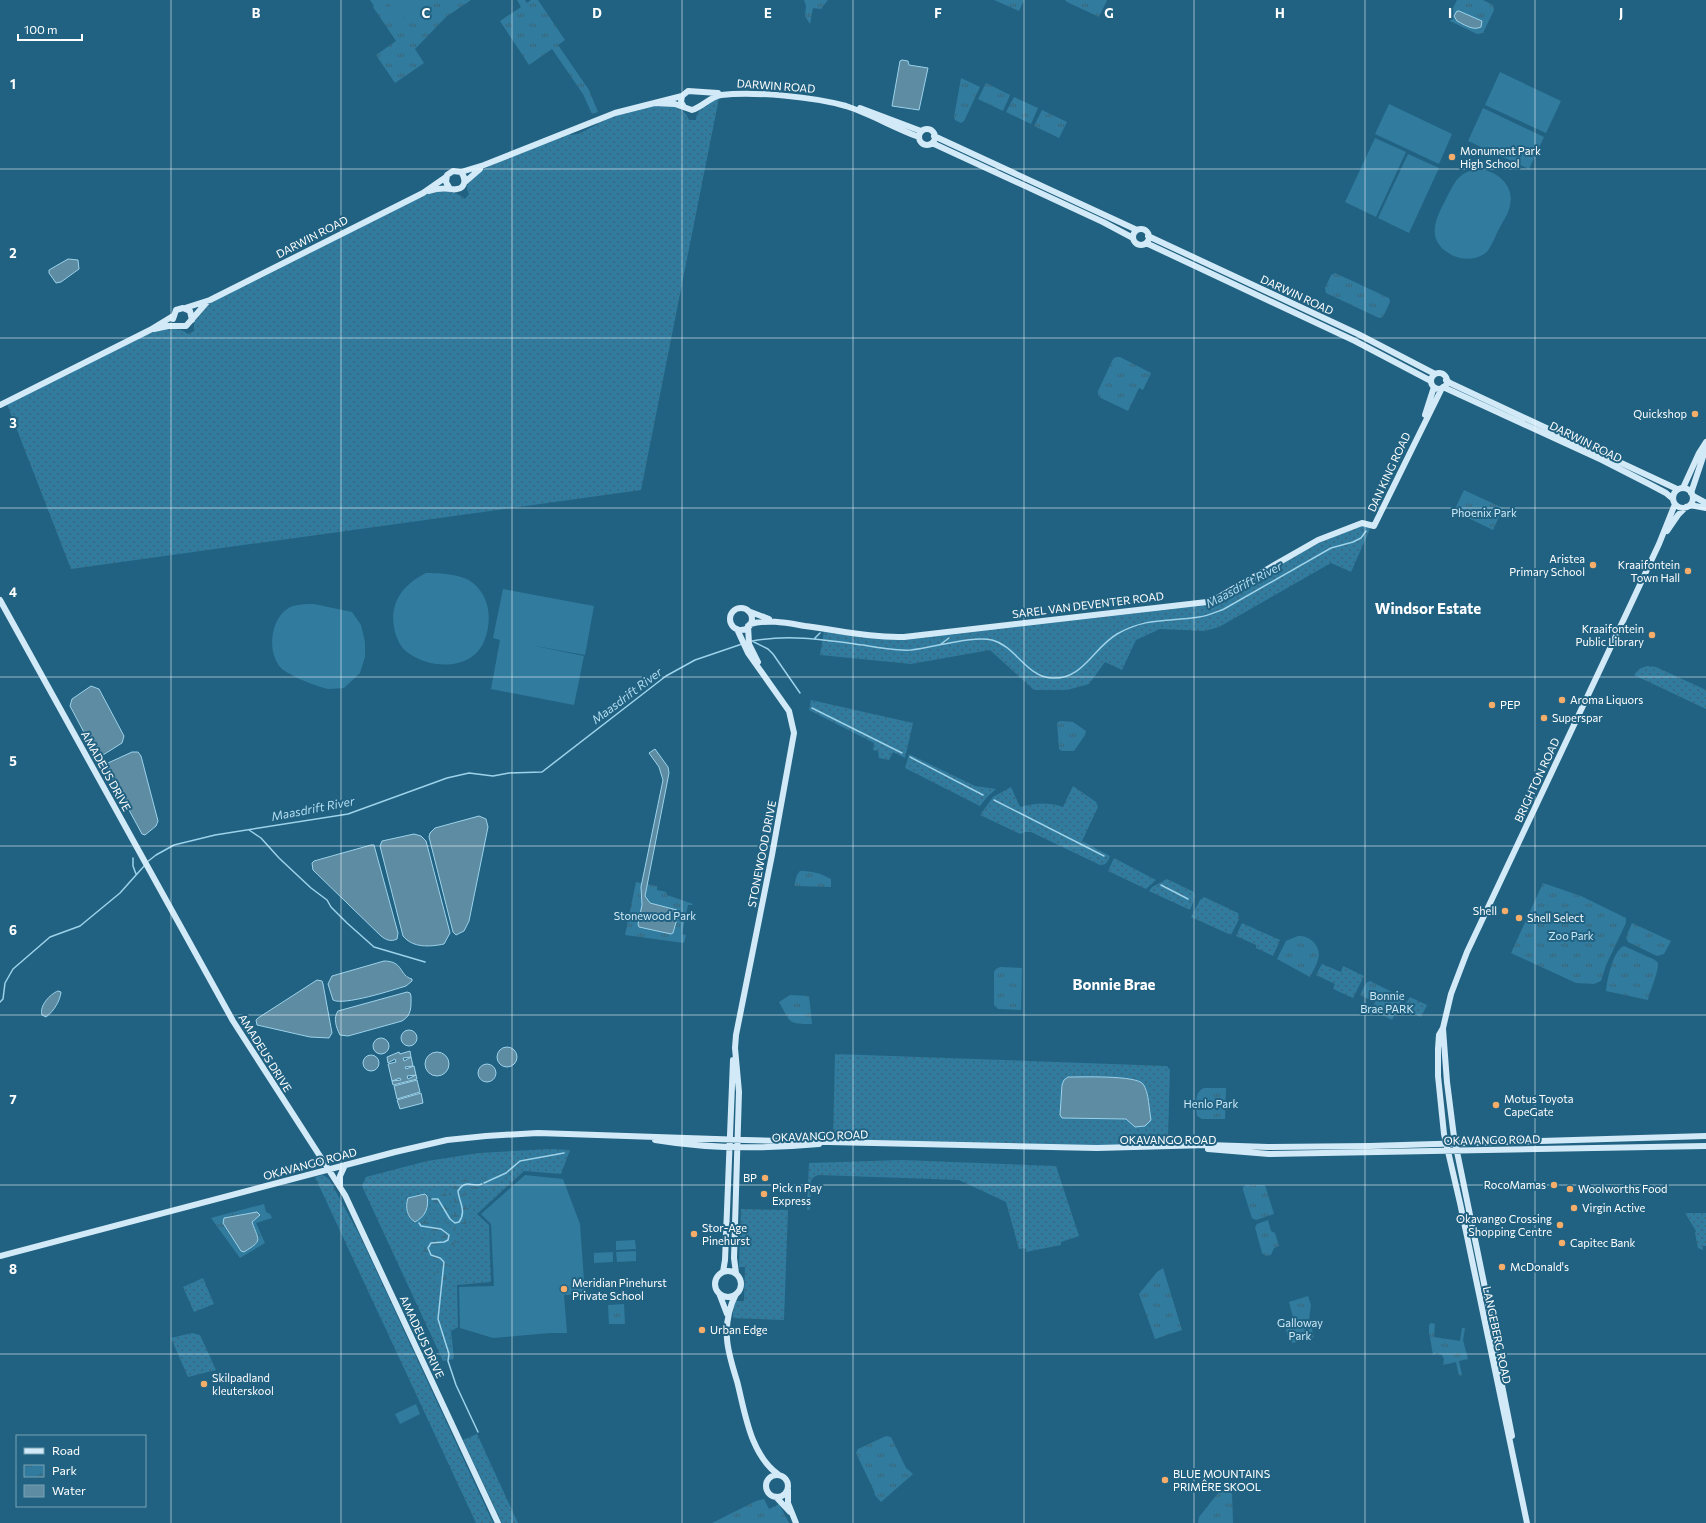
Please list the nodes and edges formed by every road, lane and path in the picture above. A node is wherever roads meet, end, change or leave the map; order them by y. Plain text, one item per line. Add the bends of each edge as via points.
1 (696, 92) junction
2 (682, 96) junction
3 (654, 103) junction
4 (699, 106) junction
5 (684, 107) junction
6 (920, 134) junction
7 (934, 136) junction
8 (932, 143) junction
9 (484, 166) junction
10 (460, 172) junction
11 (446, 177) junction
12 (465, 182) junction
13 (450, 189) junction
14 (423, 193) junction
15 (1137, 230) junction
16 (1133, 238) junction
17 (1147, 239) junction
18 (210, 300) junction
19 (185, 308) junction
20 (173, 316) junction
21 (192, 320) junction
22 (178, 326) junction
23 (150, 330) junction
24 (1435, 374) junction
25 (1446, 380) junction
26 (1433, 384) junction
27 (1443, 387) junction
28 (0, 405) edge
29 (1422, 426) junction
30 (1706, 442) edge
31 (1706, 448) edge
32 (1680, 489) junction
33 (1692, 494) junction
34 (1674, 502) junction
35 (1706, 503) edge
36 (1688, 506) junction
37 (1706, 508) edge
38 (1374, 526) joint
39 (1659, 544) junction
40 (0, 600) edge
41 (748, 611) junction
42 (786, 623) junction
43 (749, 625) junction
44 (737, 629) junction
45 (745, 638) junction
46 (1443, 1028) junction
47 (735, 1048) junction
48 (631, 1136) junction
49 (1706, 1136) edge
50 (730, 1139) junction
51 (738, 1139) junction
52 (1446, 1143) junction
53 (1455, 1143) junction
54 (1706, 1146) edge
55 (730, 1147) junction
56 (737, 1147) junction
57 (1447, 1151) junction
58 (1457, 1151) junction
59 (345, 1164) junction
60 (330, 1169) junction
61 (340, 1186) junction
62 (0, 1256) edge
63 (723, 1272) junction
64 (736, 1273) junction
65 (719, 1293) junction
66 (736, 1294) junction
67 (727, 1315) junction
68 (764, 1459) junction
69 (780, 1475) junction
70 (767, 1481) junction
71 (788, 1488) junction
72 (776, 1497) junction
73 (791, 1513) junction
74 (498, 1523) edge
75 (796, 1523) edge
76 (1528, 1523) edge

1 - 2 street via 688,91
1 - 4 street via 700,97
1 - 6 street, DARWIN ROAD via 811,97 860,108
2 - 3 street
2 - 5 street
3 - 5 street
3 - 9 street via 595,120
4 - 5 street via 692,110
4 - 6 street, DARWIN ROAD via 716,96 803,98 845,106
6 - 7 street via 928,129
6 - 8 street via 920,142
7 - 8 street
7 - 15 street
8 - 16 street
9 - 10 street
9 - 12 street
10 - 11 street via 453,171
10 - 12 street
11 - 13 street
11 - 14 street, DARWIN ROAD
12 - 13 street via 460,188
13 - 14 street, DARWIN ROAD
14 - 18 street, DARWIN ROAD
15 - 16 street
15 - 17 street via 1145,231
16 - 17 street via 1139,244
17 - 24 street, DARWIN ROAD via 1358,334
17 - 26 street, DARWIN ROAD via 1355,341
18 - 19 street, DARWIN ROAD
18 - 21 street, DARWIN ROAD
19 - 20 street via 178,309
19 - 21 street via 190,311
20 - 22 street
20 - 23 street
21 - 22 street via 186,326
22 - 23 street
23 - 28 street
24 - 25 street, DARWIN ROAD via 1442,374
24 - 26 street, DAN KING ROAD
25 - 27 street, DAN KING ROAD
25 - 32 street, DARWIN ROAD via 1503,409
26 - 27 street, DARWIN ROAD
26 - 29 street, DAN KING ROAD
27 - 29 street, DAN KING ROAD
27 - 34 street, DARWIN ROAD via 1602,460 1649,484
29 - 38 street, DAN KING ROAD
30 - 32 street
31 - 33 street
32 - 33 street
32 - 34 street via 1674,494
33 - 35 street
33 - 36 street
34 - 36 street via 1680,507
34 - 39 street, BRIGHTON ROAD
36 - 37 street
36 - 39 street, BRIGHTON ROAD via 1678,515
38 - 42 street, SAREL VAN DEVENTER ROAD via 1362,523 1318,540 1217,598 1202,602 904,637
39 - 46 street, BRIGHTON ROAD via 1468,952 1451,994
40 - 60 street, AMADEUS DRIVE via 241,1034
41 - 42 street, SAREL VAN DEVENTER ROAD
41 - 43 street via 751,617
41 - 44 street via 739,608 731,614 731,623
42 - 43 street, SAREL VAN DEVENTER ROAD via 761,622
43 - 44 street via 744,629
43 - 45 street, STONEWOOD DRIVE
44 - 45 street, STONEWOOD DRIVE
45 - 47 street, STONEWOOD DRIVE via 748,648 789,711 794,732
46 - 52 street, BRIGHTON ROAD via 1438,1049 1438,1076
46 - 53 street, BRIGHTON ROAD
47 - 50 street, STONEWOOD DRIVE
47 - 51 street, STONEWOOD DRIVE via 739,1092
48 - 50 street, OKAVANGO ROAD
48 - 55 street, OKAVANGO ROAD
48 - 59 street, OKAVANGO ROAD via 538,1133 486,1136 448,1140
49 - 53 street, OKAVANGO ROAD
50 - 51 street, OKAVANGO ROAD
50 - 55 street, STONEWOOD DRIVE
51 - 52 street, OKAVANGO ROAD via 1097,1148
51 - 56 street, STONEWOOD DRIVE
52 - 53 street, OKAVANGO ROAD
52 - 57 street, LANGEBERG ROAD
53 - 58 street, LANGEBERG ROAD
54 - 58 street, OKAVANGO ROAD
55 - 56 street, OKAVANGO ROAD
55 - 63 street, STONEWOOD DRIVE via 726,1260
56 - 57 street, OKAVANGO ROAD via 853,1144 1074,1150 1210,1149 1269,1154
56 - 64 street, STONEWOOD DRIVE via 734,1258
57 - 58 street, OKAVANGO ROAD
57 - 76 street, LANGEBERG ROAD
58 - 76 street, LANGEBERG ROAD via 1493,1327
59 - 60 street, OKAVANGO ROAD
59 - 61 street via 340,1176
60 - 61 street, AMADEUS DRIVE
60 - 62 street, OKAVANGO ROAD
61 - 74 street, AMADEUS DRIVE
63 - 64 street
63 - 65 street via 716,1281
64 - 66 street via 741,1284
65 - 66 street via 727,1297
65 - 67 street
66 - 67 street
67 - 68 street via 729,1351 751,1433
68 - 69 street via 772,1470
68 - 70 street
69 - 70 street via 772,1475
69 - 71 street via 786,1478
70 - 72 street via 768,1492
71 - 72 street via 784,1494
71 - 73 street via 787,1497
72 - 73 street
73 - 75 street

